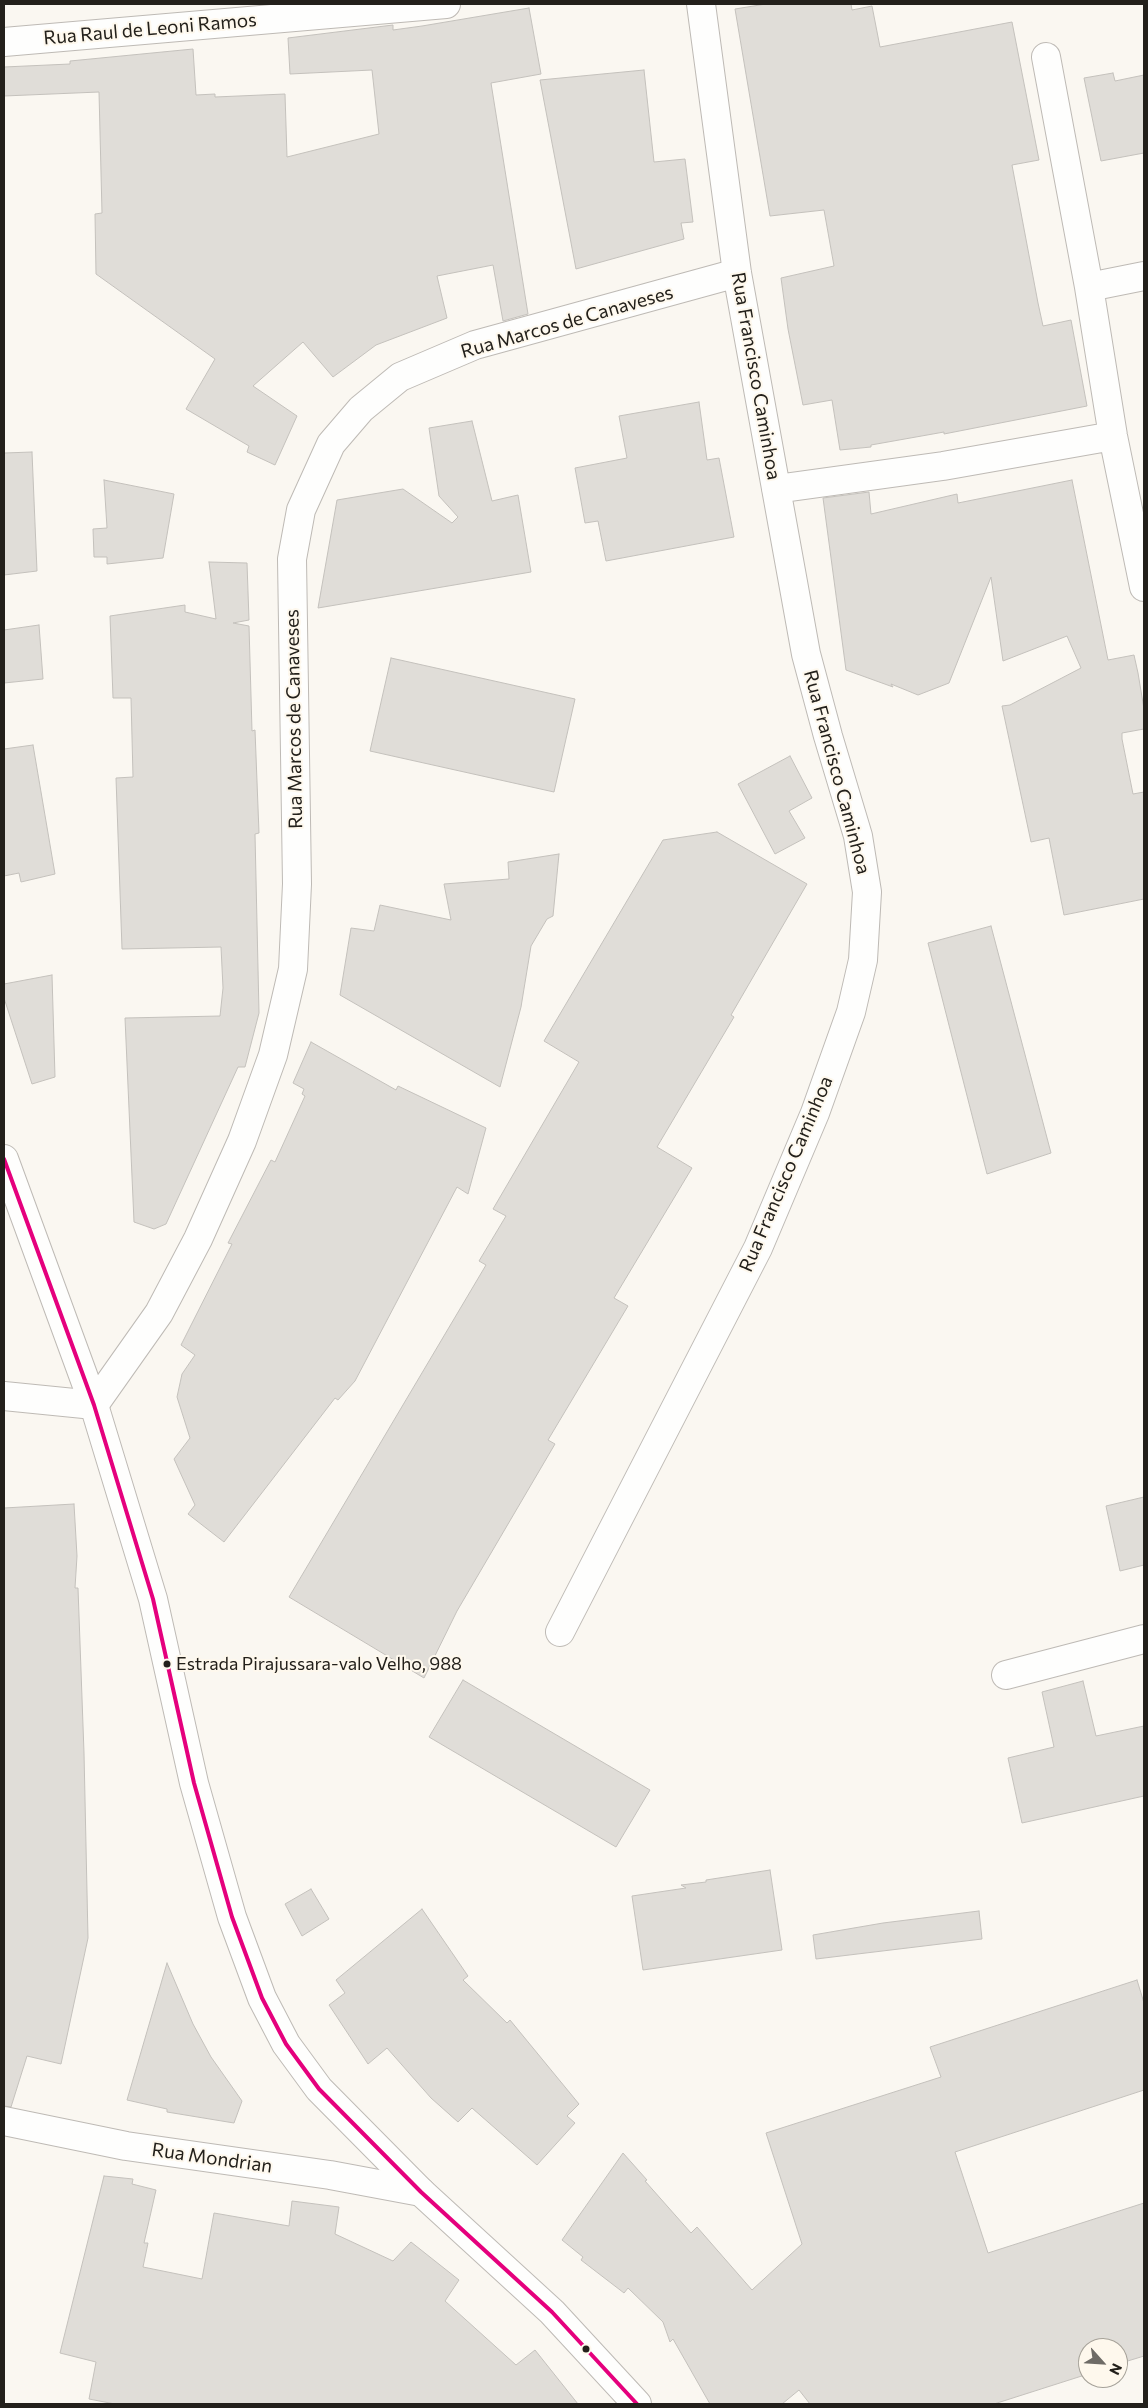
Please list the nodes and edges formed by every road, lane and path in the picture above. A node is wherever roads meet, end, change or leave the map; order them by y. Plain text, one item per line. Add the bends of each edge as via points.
1 (446, 4) edge
2 (701, 4) edge
3 (4, 42) edge
4 (1046, 57) dead end
5 (737, 272) junction
6 (1144, 276) edge
7 (1089, 287) junction
8 (1113, 436) junction
9 (776, 489) junction
10 (1144, 587) edge
11 (4, 1159) edge
12 (4, 1396) edge
13 (94, 1405) junction
14 (560, 1632) dead end
15 (1144, 1639) edge
16 (1006, 1675) dead end
17 (4, 2120) edge
18 (421, 2192) junction
19 (637, 2404) edge

1 - 3 street, Rua Raul de Leoni Ramos
2 - 5 street, Rua Francisco Caminhoa
4 - 7 street
5 - 9 street, Rua Francisco Caminhoa
5 - 13 street, Rua Marcos de Canaveses via 458,352 400,377 361,409 331,444 301,510 292,559 297,884 293,969 273,1055 242,1141 198,1239 158,1313
6 - 7 street
7 - 8 street
8 - 9 street via 943,466
8 - 10 street
9 - 14 street, Rua Francisco Caminhoa via 806,654 858,836 867,892 863,960 851,1012 818,1104 758,1248
11 - 13 street
12 - 13 street
13 - 18 street via 153,1599 194,1783 232,1917 262,1998 286,2044 319,2089
15 - 16 street
17 - 18 street, Rua Mondrian via 126,2146 330,2175
18 - 19 street via 552,2312

